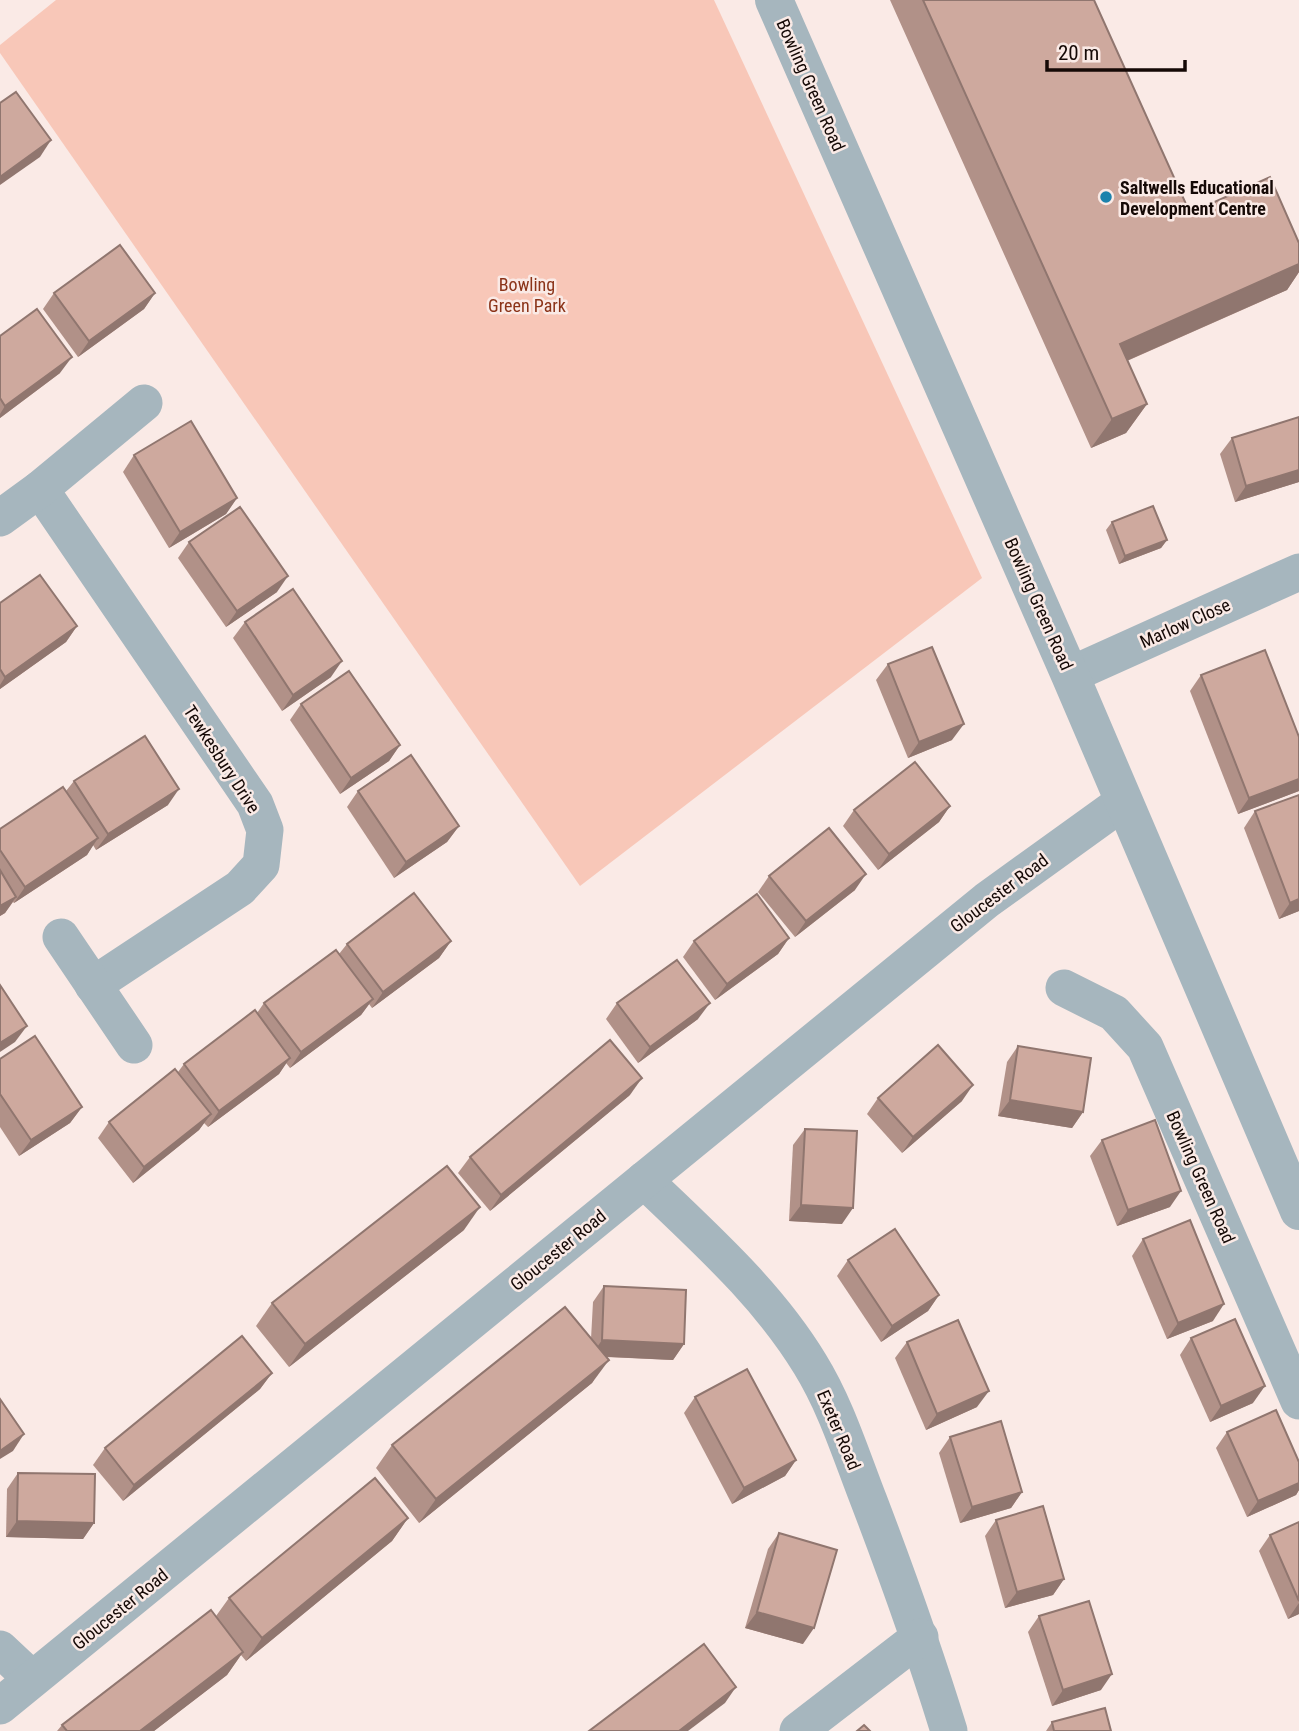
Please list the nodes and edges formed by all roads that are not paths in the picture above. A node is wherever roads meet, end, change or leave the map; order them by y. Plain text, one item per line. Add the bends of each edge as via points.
1 (774, 0) edge
2 (144, 403) dead end
3 (40, 489) junction
4 (0, 518) edge
5 (1299, 572) edge
6 (1070, 675) junction
7 (1123, 802) junction
8 (61, 937) dead end
9 (93, 985) junction
10 (1063, 988) dead end
11 (134, 1045) dead end
12 (644, 1180) junction
13 (1299, 1211) edge
14 (1299, 1401) edge
15 (920, 1637) junction
16 (0, 1649) edge
17 (32, 1679) junction
18 (0, 1706) edge
19 (798, 1731) edge
20 (950, 1731) edge

1 - 6 street, Bowling Green Road
2 - 3 street
3 - 4 street
3 - 9 street, Tewkesbury Drive via 256,804 265,830 261,866 240,888
5 - 6 street, Marlow Close
6 - 7 street, Bowling Green Road
7 - 12 street, Gloucester Road via 987,900
7 - 13 street, Bowling Green Road
8 - 9 street
9 - 11 street
10 - 14 street, Bowling Green Road via 1114,1013 1145,1046
12 - 15 street, Exeter Road via 730,1262 811,1365 841,1429
12 - 17 street, Gloucester Road
15 - 19 street
15 - 20 street, Exeter Road
16 - 17 street
17 - 18 street, Gloucester Road

